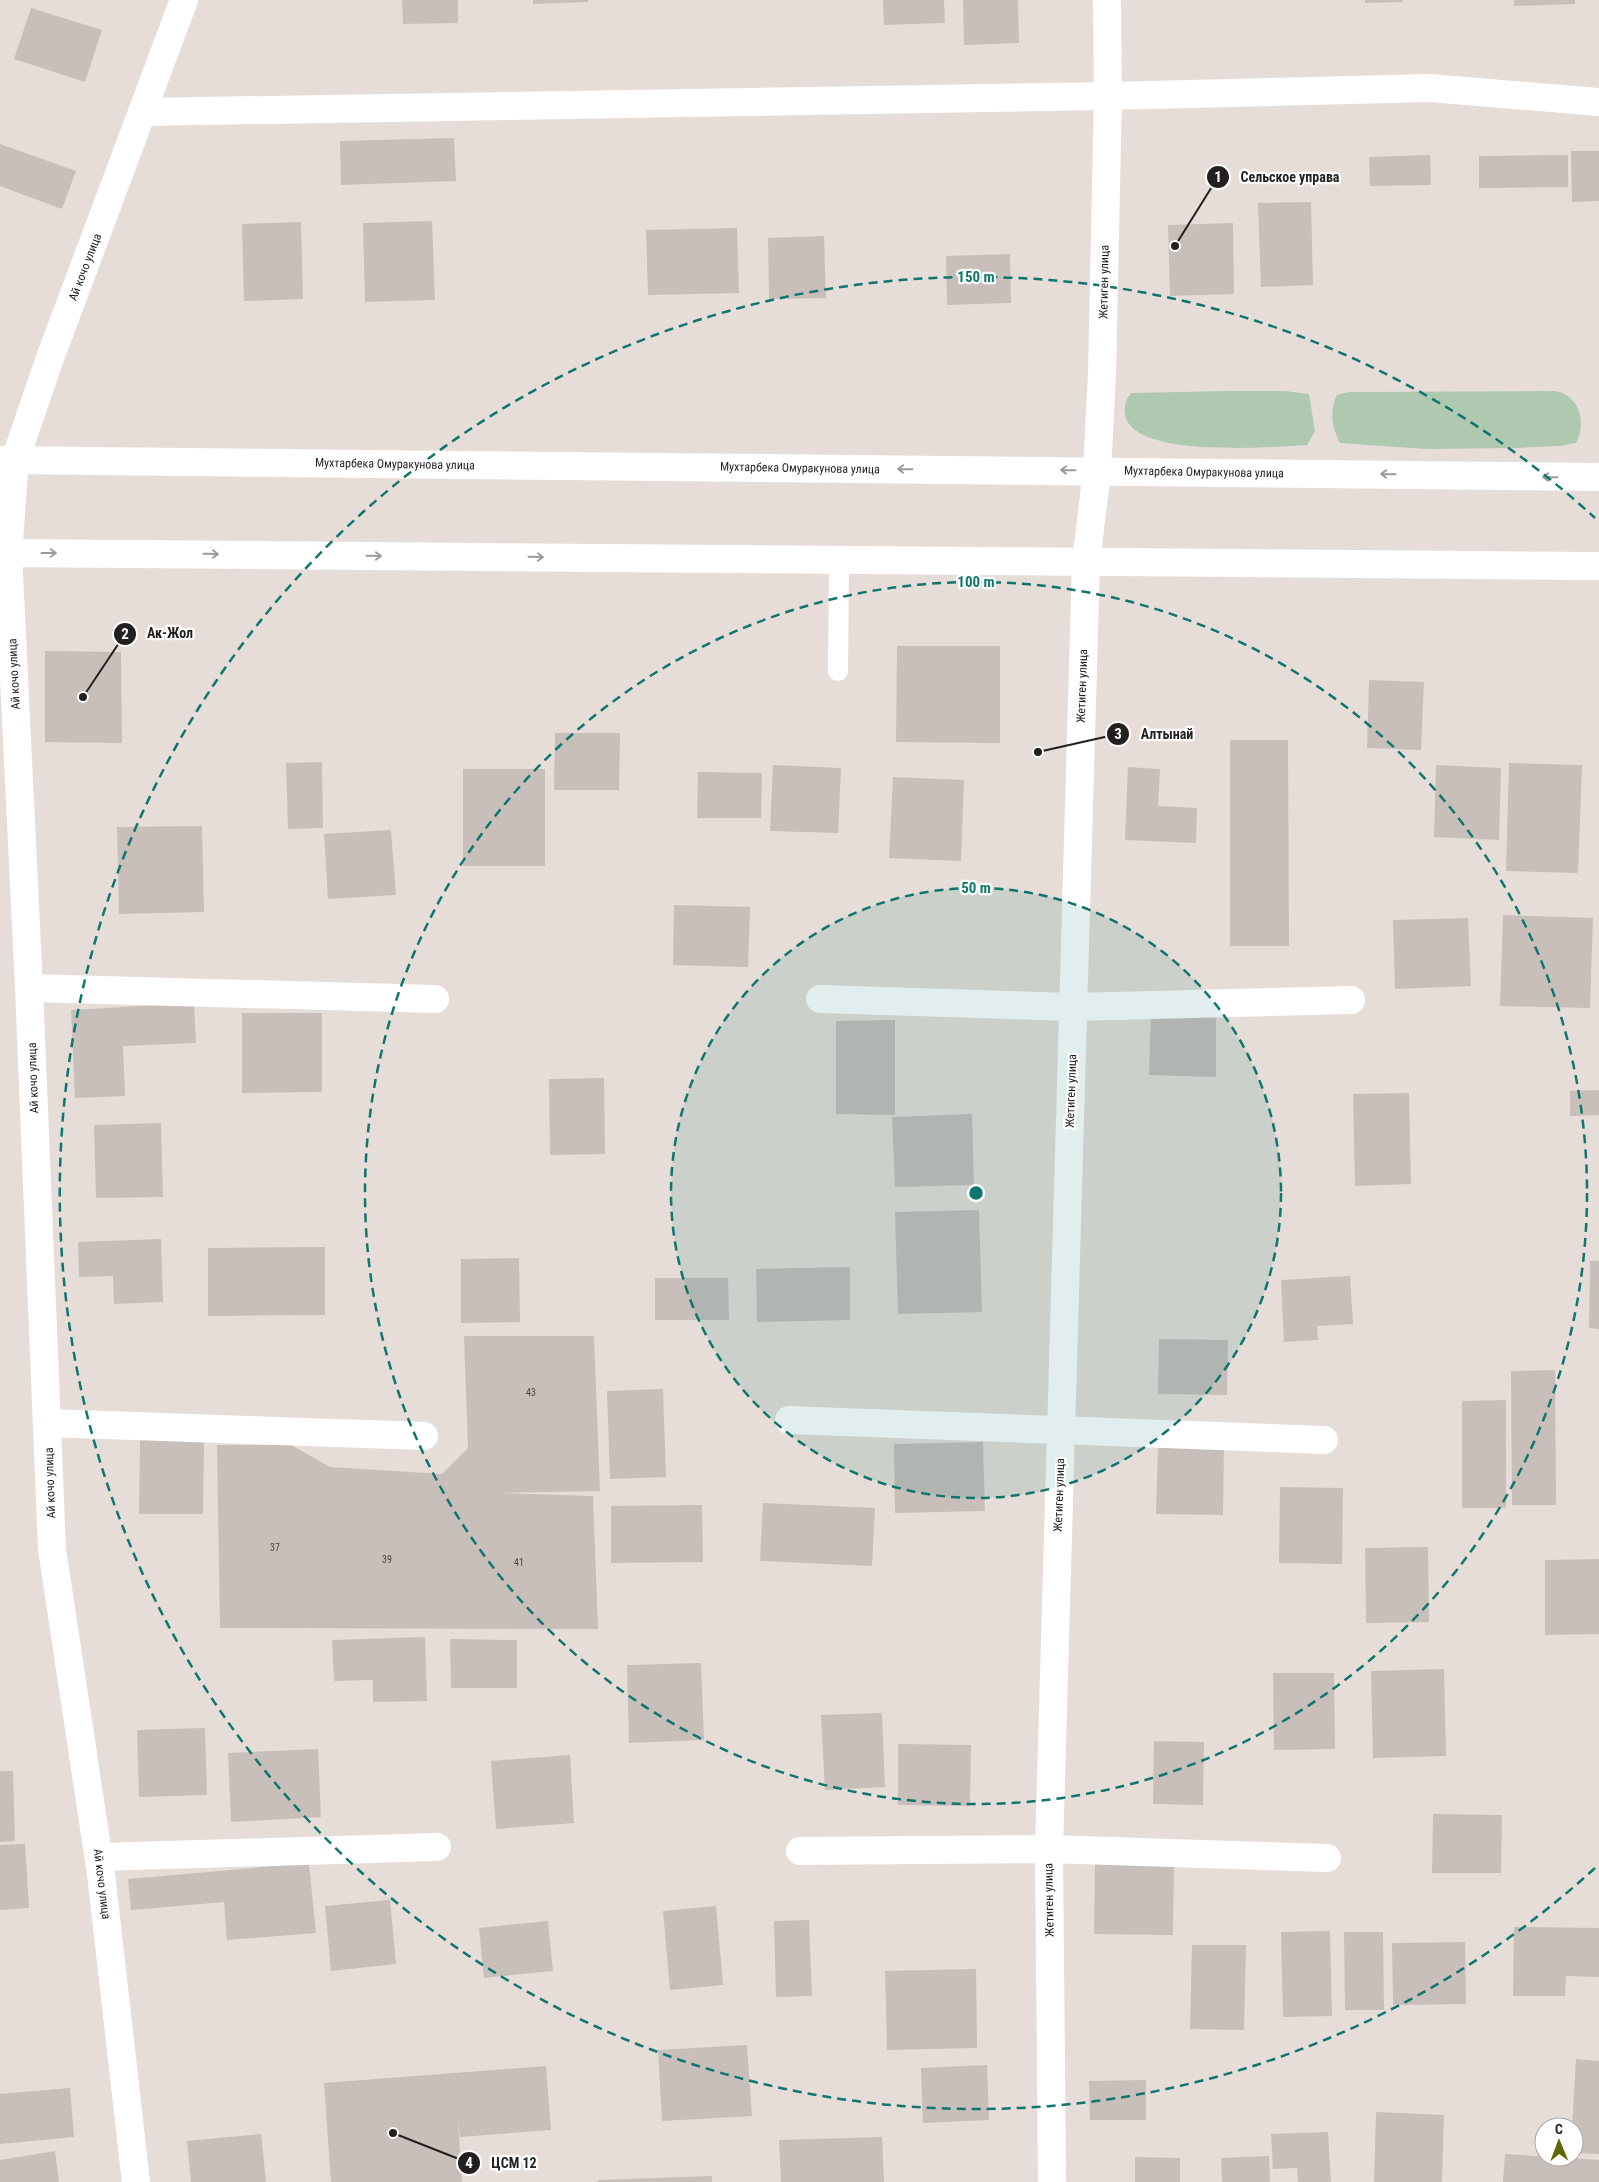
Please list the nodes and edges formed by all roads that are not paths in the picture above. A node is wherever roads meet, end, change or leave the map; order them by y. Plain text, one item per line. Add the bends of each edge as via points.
1 (184, 0) edge
2 (1108, 0) edge
3 (1108, 96) junction
4 (1599, 102) edge
5 (142, 112) junction
6 (7, 460) edge
7 (1097, 471) junction
8 (1599, 477) edge
9 (4, 553) edge
10 (839, 560) junction
11 (1086, 562) junction
12 (1599, 566) edge
13 (838, 671) dead end
14 (30, 988) junction
15 (434, 998) dead end
16 (820, 999) dead end
17 (1351, 1000) dead end
18 (1073, 1007) junction
19 (789, 1420) dead end
20 (47, 1422) junction
21 (1061, 1429) junction
22 (424, 1436) dead end
23 (1324, 1440) dead end
24 (437, 1847) dead end
25 (1049, 1849) junction
26 (800, 1851) dead end
27 (98, 1857) junction
28 (1327, 1858) dead end
29 (136, 2182) edge
30 (1052, 2182) edge

1 - 5 street, Ай кочо улица
2 - 3 street, Жетиген улица
3 - 4 street via 1430,88
3 - 5 street
3 - 7 street, Жетиген улица
5 - 6 street, Ай кочо улица via 50,358
7 -> 6 street, Мухтарбека Омуракунова улица
6 - 9 street, Ай кочо улица
8 -> 7 street, Мухтарбека Омуракунова улица
7 - 11 street, Жетиген улица
9 -> 10 street
9 - 14 street, Ай кочо улица
10 - 11 street
10 - 13 lane
11 - 12 street
11 - 18 street, Жетиген улица
14 - 15 street
14 - 20 street, Ай кочо улица
16 - 18 street
17 - 18 street
18 - 21 street, Жетиген улица
19 - 21 street
20 - 22 street
20 - 27 street, Ай кочо улица via 52,1549
21 - 23 street
21 - 25 street, Жетиген улица
24 - 27 street
25 - 26 street
25 - 28 street
25 - 30 street, Жетиген улица
27 - 29 street, Ай кочо улица

